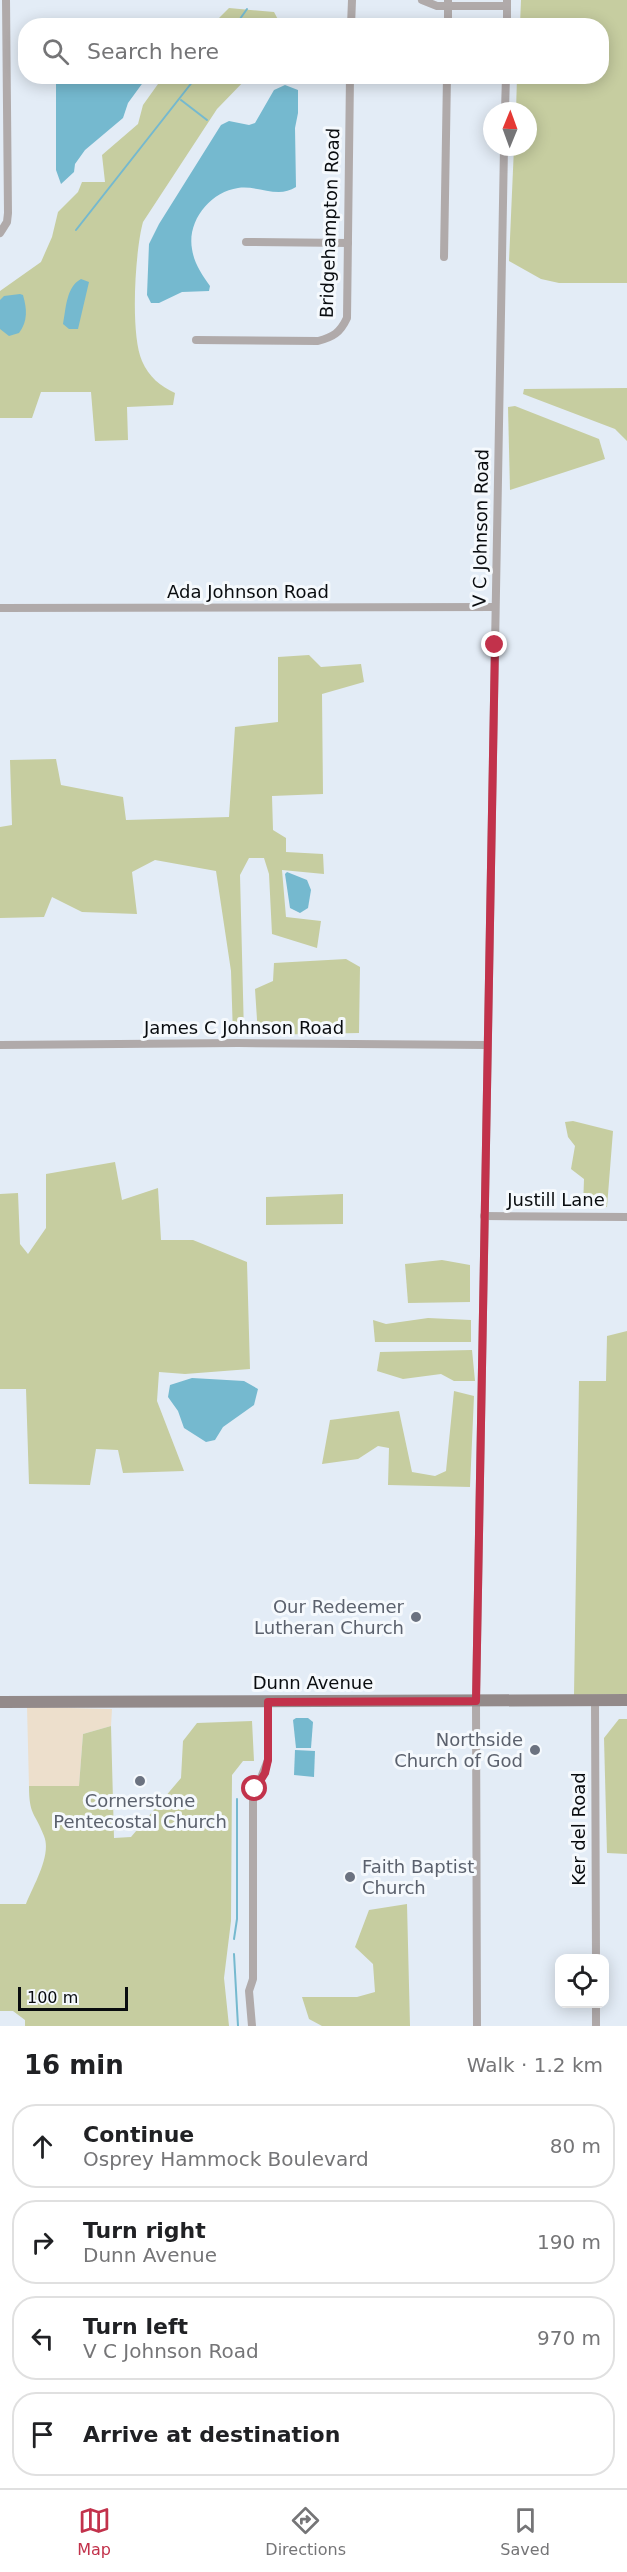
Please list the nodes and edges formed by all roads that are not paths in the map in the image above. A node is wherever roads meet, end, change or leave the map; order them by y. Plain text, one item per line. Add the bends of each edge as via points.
1 (6, 0) edge
2 (351, 0) edge
3 (422, 0) edge
4 (448, 3) edge
5 (507, 3) edge
6 (351, 18) edge
7 (350, 84) edge
8 (447, 84) edge
9 (506, 84) edge
10 (505, 102) edge
11 (504, 156) edge
12 (0, 232) edge
13 (246, 242) dead end
14 (348, 243) junction
15 (444, 257) dead end
16 (196, 340) dead end
17 (495, 607) junction
18 (0, 608) edge
19 (0, 1045) edge
20 (487, 1046) junction
21 (484, 1216) junction
22 (627, 1217) edge
23 (595, 1700) junction
24 (627, 1700) edge
25 (476, 1701) junction
26 (0, 1702) edge
27 (268, 1702) junction
28 (596, 1954) edge
29 (596, 2008) edge
30 (252, 2026) edge
31 (477, 2026) edge
32 (596, 2026) edge

1 - 12 street via 8,213
2 - 6 street
3 - 4 street via 437,6
4 - 5 street
7 - 14 street, Bridgehampton Road
8 - 15 street
9 - 10 street
11 - 17 street, V C Johnson Road
13 - 14 street
14 - 16 street, Bridgehampton Road via 347,318 332,337 318,341
17 - 18 street, Ada Johnson Road
17 - 20 street, V C Johnson Road
19 - 20 street, James C Johnson Road
20 - 21 street, V C Johnson Road
21 - 22 street, Justill Lane
21 - 25 street, V C Johnson Road
23 - 24 main road, Dunn Avenue
23 - 25 main road, Dunn Avenue
23 - 28 street, Ker del Road
25 - 27 main road, Dunn Avenue
25 - 31 street, V C Johnson Road
26 - 27 main road, Dunn Avenue
27 - 30 street via 268,1760 253,1798 253,1979 249,1991
29 - 32 street

